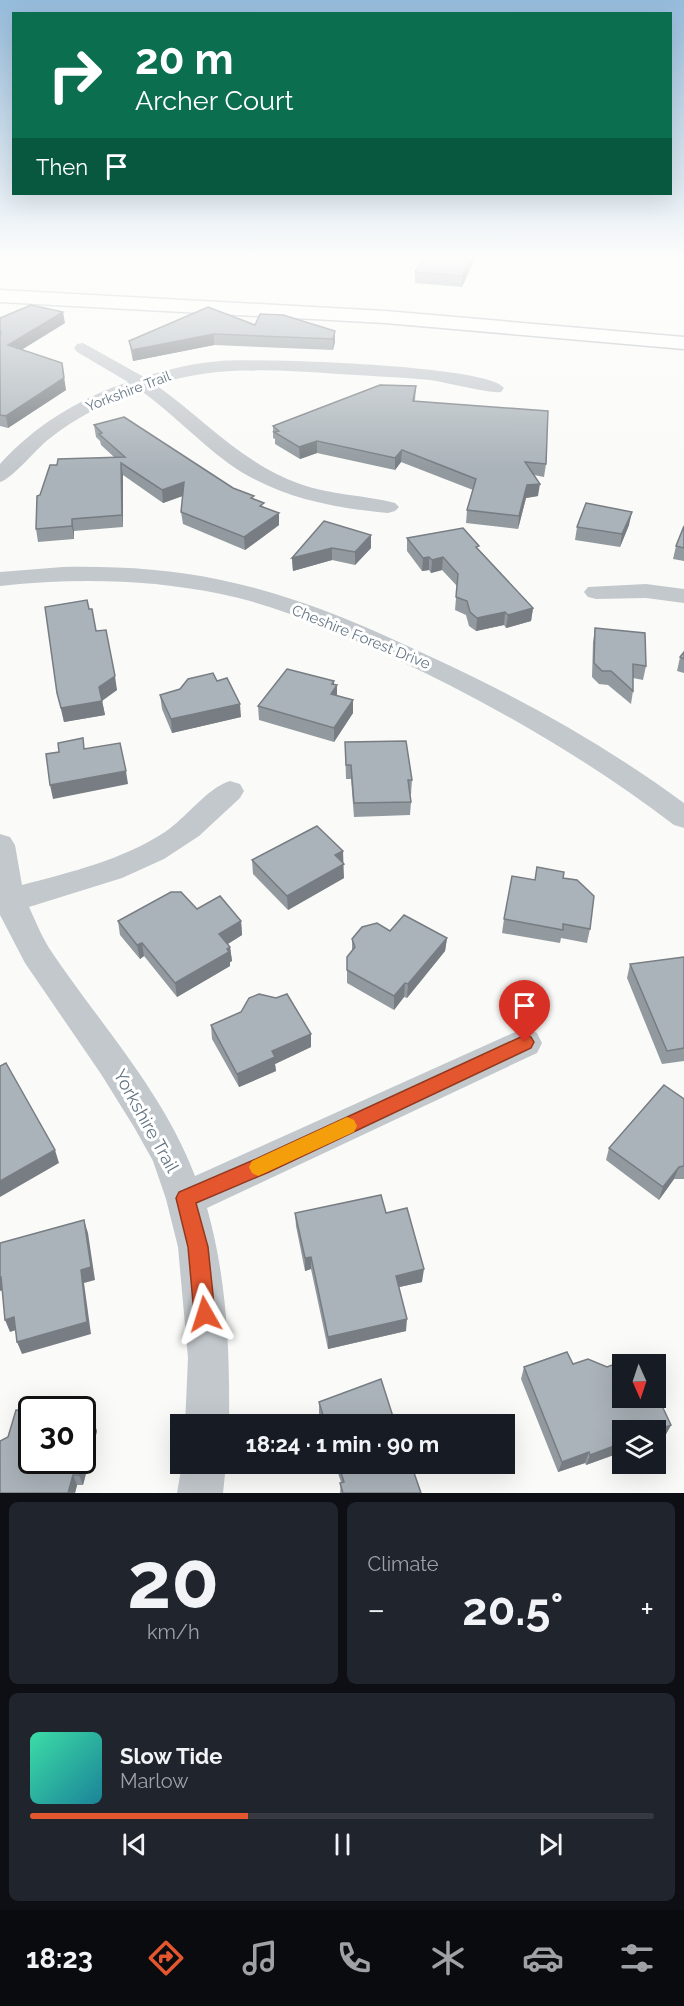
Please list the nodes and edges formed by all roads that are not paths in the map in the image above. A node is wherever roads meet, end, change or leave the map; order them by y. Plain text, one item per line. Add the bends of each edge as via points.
1 (536, 330) edge
2 (684, 343) edge
3 (83, 348) dead end
4 (143, 384) junction
5 (495, 388) dead end
6 (7, 458) edge
7 (0, 477) edge
8 (388, 507) dead end
9 (0, 579) edge
10 (596, 592) dead end
11 (684, 596) edge
12 (230, 791) dead end
13 (684, 818) edge
14 (0, 845) edge
15 (5, 902) edge
16 (525, 1042) dead end
17 (185, 1198) junction
18 (207, 1414) edge
19 (203, 1474) edge
20 (200, 1493) edge

1 - 2 street
3 - 4 street
4 - 5 street, Yorkshire Trail via 196,369 245,365 433,375
4 - 6 street, Yorkshire Trail via 66,417
4 - 8 street via 216,445 264,476 333,501
6 - 7 street, Yorkshire Trail
9 - 13 street, Cheshire Forest Drive via 64,574 178,580 254,595 326,620 480,688 589,752
10 - 11 street via 646,591
12 - 15 street via 175,839 141,858 64,887
14 - 15 street, Yorkshire Trail
15 - 17 street, Yorkshire Trail via 147,1116 169,1155
16 - 17 street
17 - 18 street, Yorkshire Trail via 198,1247 209,1358
19 - 20 street

